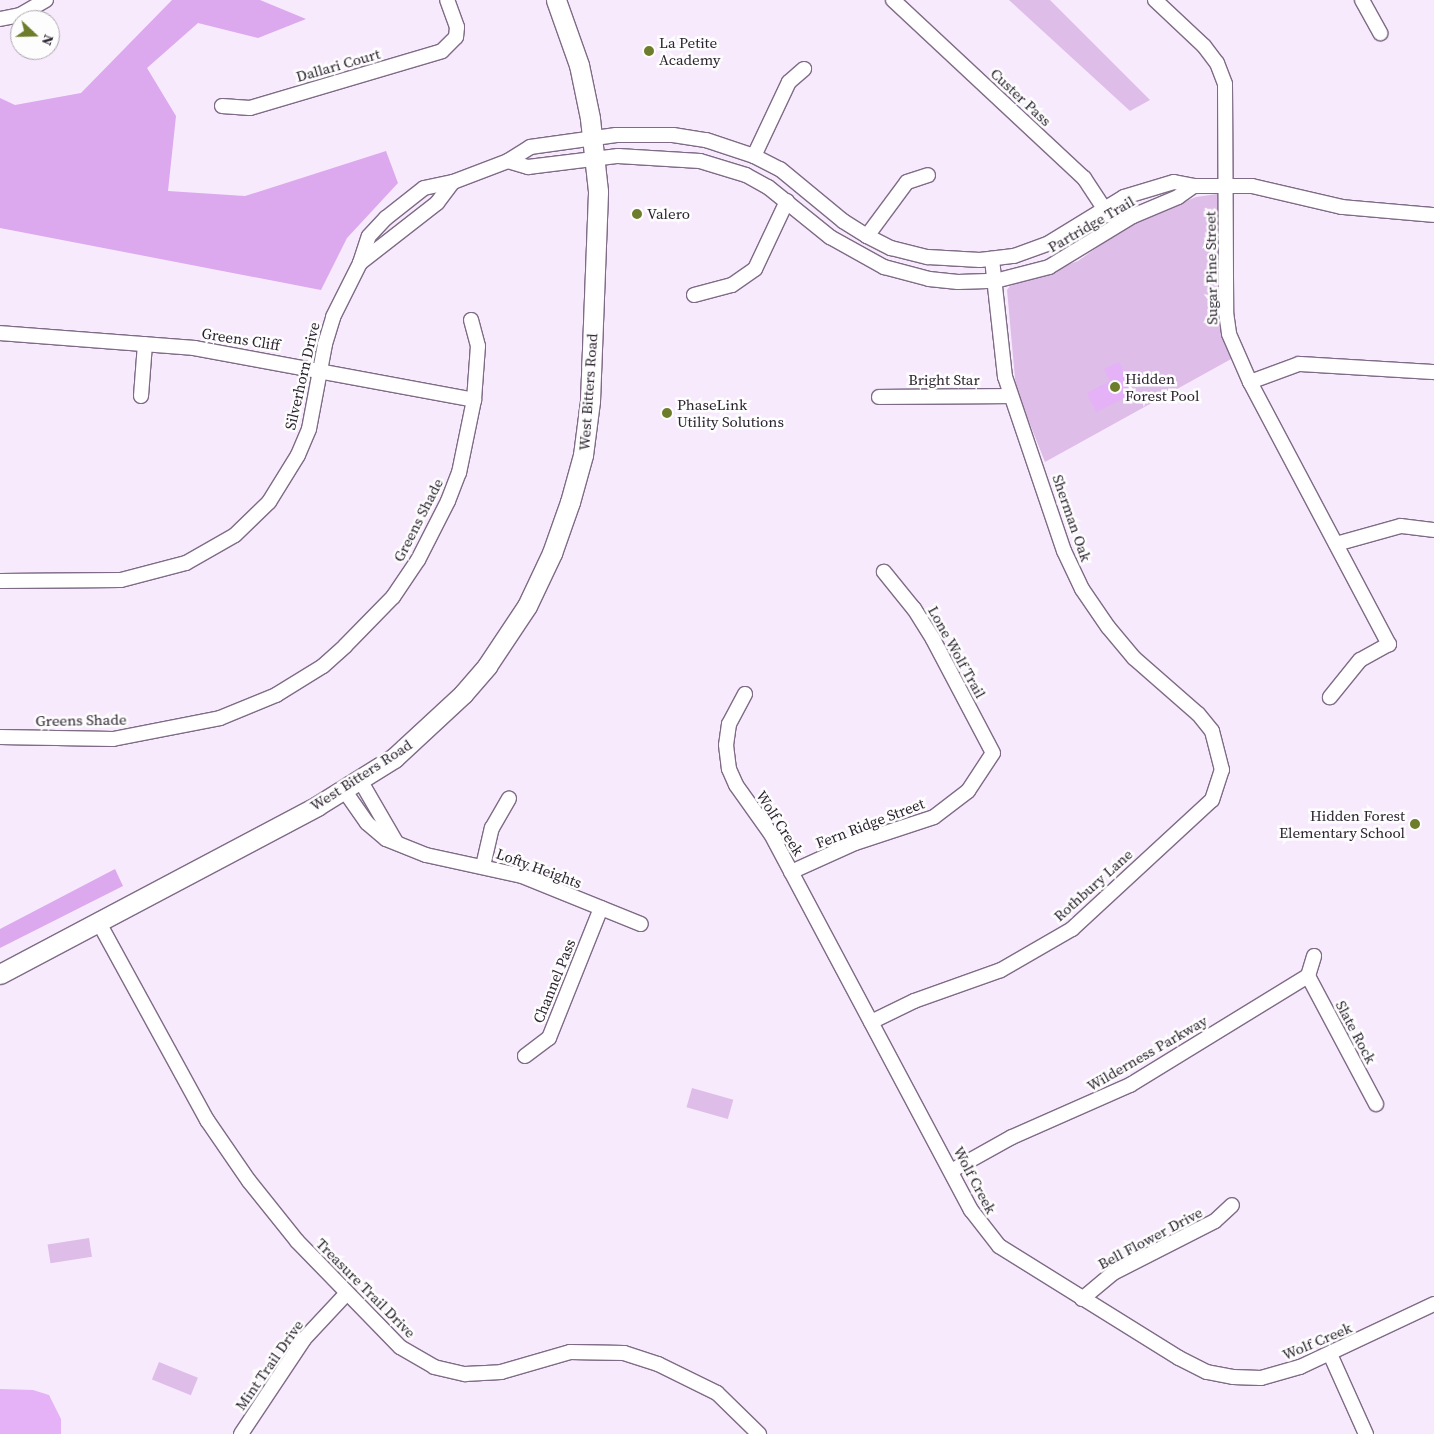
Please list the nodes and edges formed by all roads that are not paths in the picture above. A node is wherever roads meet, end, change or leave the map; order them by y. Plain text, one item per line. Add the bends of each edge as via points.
1 (46, 0) edge
2 (447, 0) edge
3 (556, 0) edge
4 (893, 0) edge
5 (1155, 0) edge
6 (1362, 0) edge
7 (0, 19) edge
8 (1380, 34) dead end
9 (804, 69) dead end
10 (222, 106) dead end
11 (593, 138) junction
12 (754, 156) junction
13 (595, 158) junction
14 (508, 161) junction
15 (928, 175) dead end
16 (453, 182) junction
17 (1226, 184) junction
18 (1194, 186) junction
19 (787, 201) junction
20 (1105, 210) junction
21 (394, 212) junction
22 (1434, 215) edge
23 (843, 221) junction
24 (1116, 226) junction
25 (408, 227) junction
26 (867, 236) junction
27 (830, 237) junction
28 (992, 259) junction
29 (360, 263) junction
30 (995, 281) junction
31 (694, 295) dead end
32 (471, 320) dead end
33 (0, 333) edge
34 (145, 344) junction
35 (320, 370) junction
36 (1434, 372) edge
37 (1250, 382) junction
38 (141, 396) dead end
39 (1010, 396) junction
40 (879, 397) dead end
41 (474, 400) junction
42 (1434, 530) edge
43 (1336, 544) junction
44 (884, 572) dead end
45 (0, 581) edge
46 (745, 694) dead end
47 (1330, 697) dead end
48 (0, 737) edge
49 (993, 753) joint
50 (1222, 770) joint
51 (352, 785) junction
52 (509, 799) dead end
53 (483, 866) junction
54 (792, 872) junction
55 (601, 908) junction
56 (98, 921) junction
57 (641, 924) dead end
58 (1314, 956) dead end
59 (0, 974) edge
60 (1308, 976) junction
61 (871, 1022) junction
62 (525, 1056) dead end
63 (1376, 1104) dead end
64 (951, 1171) junction
65 (1232, 1205) dead end
66 (346, 1294) junction
67 (1082, 1299) junction
68 (1434, 1304) edge
69 (1330, 1354) junction
70 (242, 1434) edge
71 (759, 1434) edge
72 (1366, 1434) edge

1 - 7 street via 20,15
2 - 10 street, Dallari Court via 457,27 456,37 442,51 250,108 235,110
3 - 11 main road, West Bitters Road via 578,65
4 - 20 street, Custer Pass via 1084,178
5 - 17 street, Sugar Pine Street via 1204,46 1217,63 1227,99
6 - 8 street
9 - 12 street via 789,82
11 - 12 street, Partridge Trail via 673,135 706,140
11 - 13 main road, West Bitters Road
11 - 14 street, Silverhorn Drive via 530,147
12 - 23 street, Partridge Trail via 780,169
13 - 14 street via 528,167
13 - 19 street, Partridge Trail via 654,156 700,161 746,175
13 - 51 main road, West Bitters Road via 598,191 590,401 583,455 552,554 527,606 483,670 433,724 394,758
14 - 16 street, Silverhorn Drive
15 - 26 street via 907,182
16 - 21 street, Silverhorn Drive via 424,188
16 - 25 street, Silverhorn Drive via 437,203
17 - 18 street, Partridge Trail
17 - 22 street, Partridge Trail via 1252,186 1342,207
17 - 37 street, Sugar Pine Street via 1226,312 1229,334
18 - 20 street, Partridge Trail via 1174,182 1146,188
18 - 24 street, Partridge Trail
19 - 27 street, Partridge Trail
19 - 31 street via 755,269 732,285
20 - 24 street, Custer Pass
20 - 28 street, Partridge Trail via 1048,243 1014,256
21 - 25 street
21 - 29 street, Silverhorn Drive via 369,236
23 - 26 street, Partridge Trail
23 - 27 street
24 - 30 street, Partridge Trail via 1049,267
25 - 29 street, Silverhorn Drive
26 - 28 street, Partridge Trail via 891,248 928,258
27 - 30 street, Partridge Trail via 856,254 906,274 958,282
28 - 30 street, Sherman Oak
29 - 35 street, Silverhorn Drive via 333,317
30 - 39 street, Sherman Oak via 1001,351
32 - 41 street, Greens Shade via 478,346
33 - 34 street, Greens Cliff
34 - 35 street, Greens Cliff via 194,348
34 - 38 street
35 - 41 street, Greens Cliff
35 - 45 street, Silverhorn Drive via 309,429 283,481 269,502 234,535 210,551 160,572 121,580
36 - 37 street via 1299,364
37 - 43 street, Sugar Pine Street
39 - 40 street, Bright Star
39 - 50 street, Sherman Oak via 1064,550 1082,590 1134,658 1198,714 1212,732
41 - 48 street, Greens Shade via 459,473 418,560 370,624 323,666 276,695 220,718 180,728 113,739
42 - 43 street via 1401,526
43 - 47 street, Sugar Pine Street via 1388,644 1360,660
44 - 49 street, Lone Wolf Trail via 933,639
46 - 54 street, Wolf Creek via 729,724 726,746 729,769
49 - 54 street, Fern Ridge Street via 968,791 934,817 855,844
50 - 61 street, Rothbury Lane via 1212,800 1072,929 1001,970 914,1001
51 - 53 street, Lofty Heights via 380,826 396,842 426,855
51 - 56 main road, West Bitters Road
52 - 53 street via 492,828
53 - 55 street, Lofty Heights via 522,876
54 - 61 street, Wolf Creek
55 - 57 street, Lofty Heights
55 - 62 street, Channel Pass via 549,1038
56 - 59 main road, West Bitters Road
56 - 66 street, Treasure Trail Drive via 207,1120 249,1181
58 - 60 street
60 - 63 street, Slate Rock
60 - 64 street, Wilderness Parkway via 1130,1085 1012,1137
61 - 64 street, Wolf Creek
64 - 67 street, Wolf Creek via 989,1237 1008,1254
65 - 67 street, Bell Flower Drive via 1215,1222 1113,1273
66 - 70 street, Mint Trail Drive via 304,1339
66 - 71 street, Treasure Trail Drive via 400,1347 434,1367 465,1374 489,1373 570,1352 624,1353 658,1364 717,1393
67 - 69 street, Wolf Creek via 1179,1358 1220,1375 1274,1376
68 - 69 street, Wolf Creek
69 - 72 street

